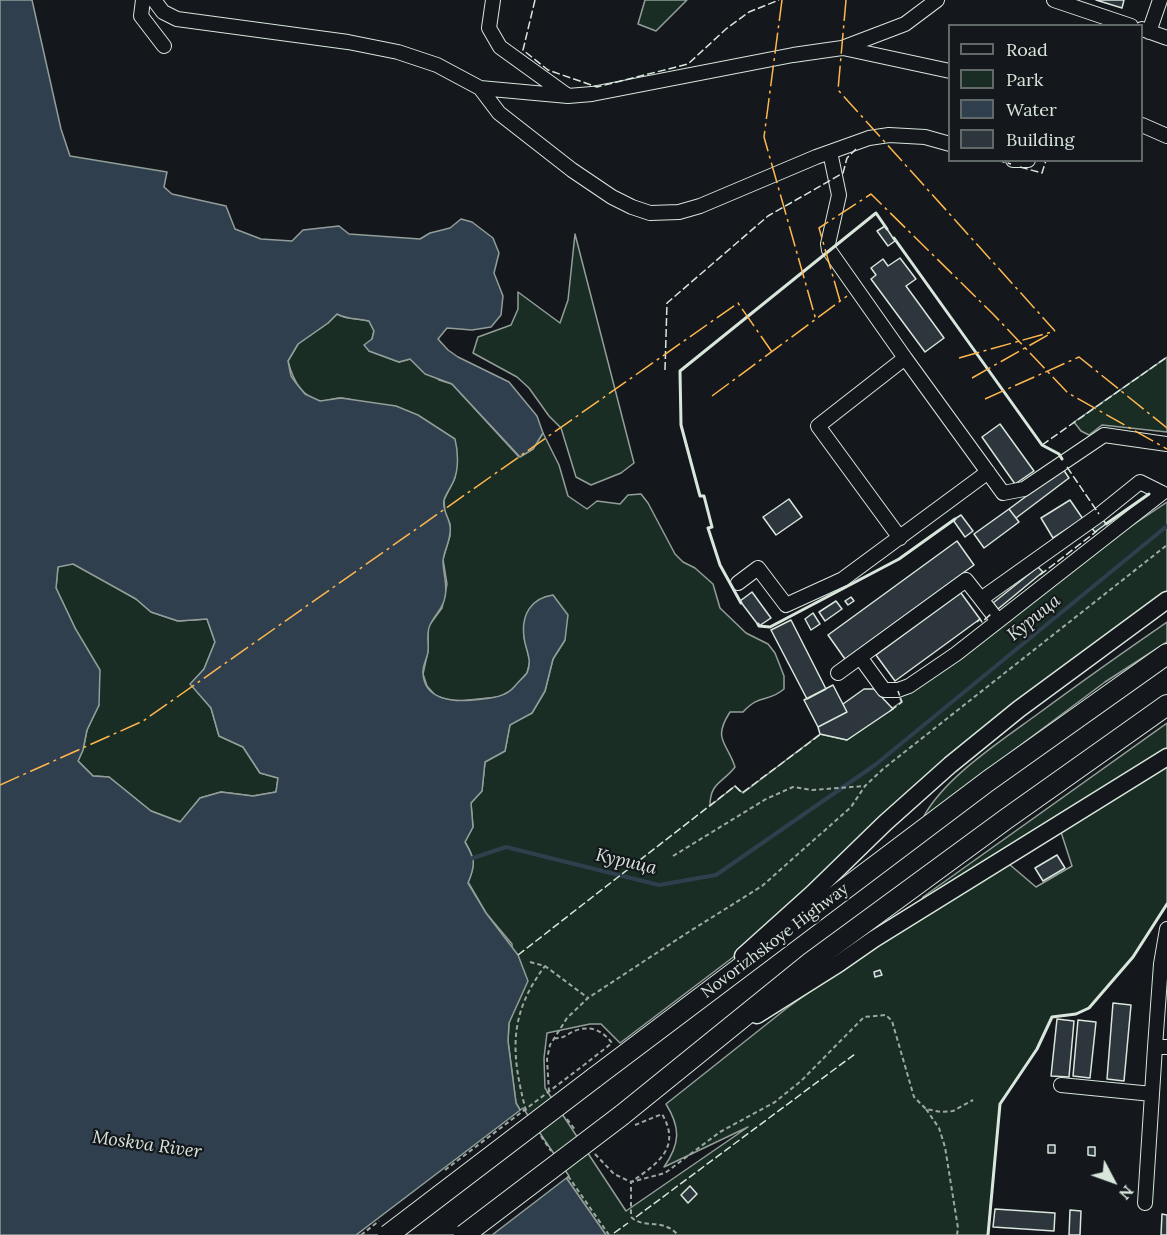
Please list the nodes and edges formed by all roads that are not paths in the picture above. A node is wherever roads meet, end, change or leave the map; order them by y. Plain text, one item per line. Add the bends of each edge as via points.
1 (143, 0) edge
2 (154, 0) edge
3 (493, 0) edge
4 (937, 0) edge
5 (1054, 0) edge
6 (1160, 0) edge
7 (1125, 24) edge
8 (1145, 30) edge
9 (1167, 38) edge
10 (164, 46) dead end
11 (842, 48) junction
12 (948, 71) edge
13 (480, 88) junction
14 (568, 96) junction
15 (1143, 125) edge
16 (1167, 136) edge
17 (948, 143) edge
18 (830, 152) junction
19 (905, 358) junction
20 (1167, 444) edge
21 (988, 472) junction
22 (1165, 491) edge
23 (900, 538) junction
24 (738, 583) dead end
25 (981, 599) junction
26 (1167, 600) edge
27 (998, 621) junction
28 (1167, 654) edge
29 (860, 657) junction
30 (838, 673) dead end
31 (1167, 705) edge
32 (1167, 757) edge
33 (1167, 929) edge
34 (675, 1017) junction
35 (1161, 1047) edge
36 (703, 1049) junction
37 (1061, 1085) dead end
38 (1152, 1094) junction
39 (1145, 1203) dead end
40 (384, 1228) edge
41 (465, 1235) edge

1 - 10 street via 141,16
2 - 13 street via 163,12 177,19 398,52 437,64
3 - 14 street via 489,28 500,47
4 - 11 street via 904,24
5 - 7 street
6 - 8 street
8 - 9 street
11 - 12 street
11 - 14 street
13 - 14 street
13 - 18 street via 499,113 572,170 612,197 650,213 679,212 700,206
15 - 16 street
17 - 18 street via 925,137 889,135
18 - 19 street via 839,195 829,250
19 - 21 street
19 - 23 street via 818,426
20 - 21 street via 1104,435 1024,489 1004,493
21 - 23 street
22 - 25 street via 1140,482
22 - 27 street
23 - 24 street via 843,579 786,605 758,568
25 - 27 street
25 - 29 street via 966,580
26 - 34 main road via 950,765
27 - 29 street via 924,677 898,690 884,690
28 - 34 highway, Novorizhskoye Highway via 988,781
29 - 30 street
31 - 36 highway via 811,962
32 - 36 main road
33 - 35 street via 1161,964
34 - 40 highway, Novorizhskoye Highway, bridge via 589,1071
35 - 38 street
36 - 41 highway, bridge via 627,1121
37 - 38 street
38 - 39 street

